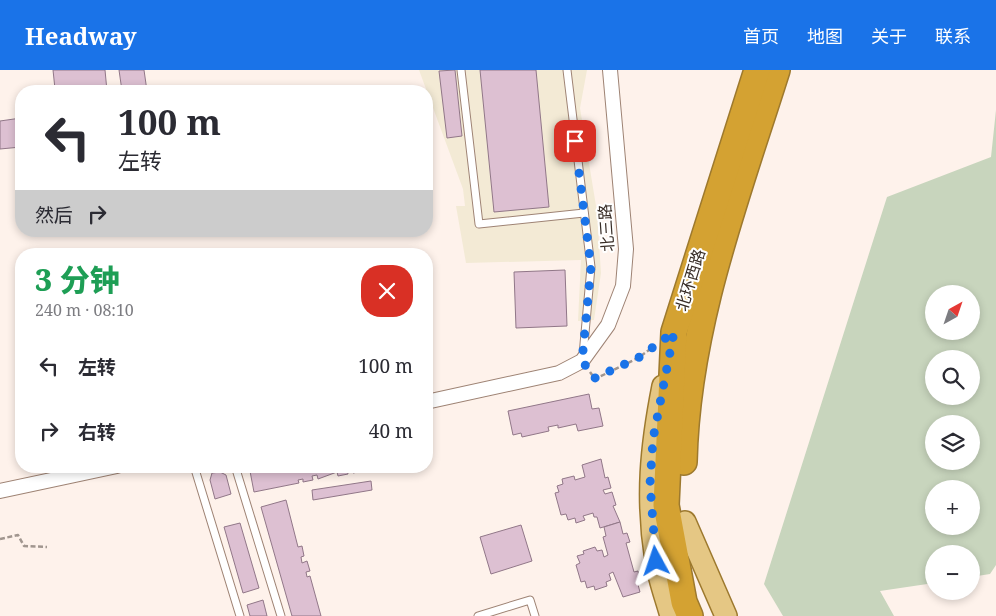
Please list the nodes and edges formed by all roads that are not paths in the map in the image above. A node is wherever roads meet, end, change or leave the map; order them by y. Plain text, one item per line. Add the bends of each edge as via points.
1 (461, 70) edge
2 (567, 70) edge
3 (610, 70) edge
4 (757, 70) edge
5 (777, 70) edge
6 (584, 213) junction
7 (674, 332) junction
8 (582, 361) junction
9 (433, 400) edge
10 (84, 473) edge
11 (196, 473) edge
12 (237, 473) edge
13 (0, 491) edge
14 (685, 522) junction
15 (240, 616) edge
16 (281, 616) edge
17 (478, 616) edge
18 (535, 616) edge
19 (671, 616) edge
20 (690, 616) edge
21 (707, 616) edge
22 (726, 616) edge

1 - 6 lane via 479,224
2 - 6 lane
3 - 8 street, 北三路 via 626,249 623,286 608,325
4 - 7 highway, 北环西路
5 - 14 highway, 北环西路 via 702,316 684,439
6 - 8 lane via 591,267
7 - 19 main road via 653,439 650,484 656,561
7 - 20 highway, 北环西路 via 666,505 684,602
8 - 9 street, 北三路 via 559,373
10 - 13 street
11 - 15 lane
12 - 16 lane
14 - 21 highway, 北环西路 via 699,593
14 - 22 main road
17 - 18 lane via 530,600

